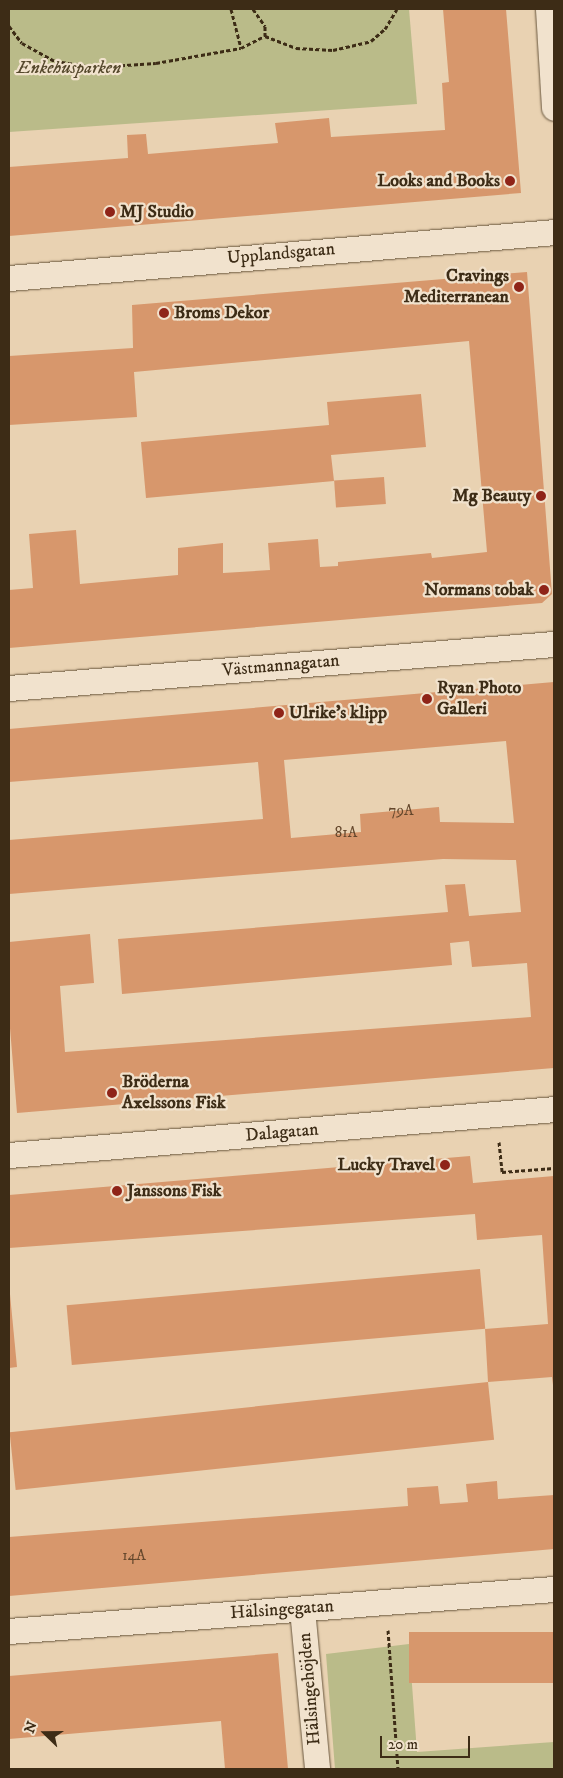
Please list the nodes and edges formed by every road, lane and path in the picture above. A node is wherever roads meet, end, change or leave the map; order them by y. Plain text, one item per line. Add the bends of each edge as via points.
1 (231, 9) edge
2 (253, 9) edge
3 (397, 9) edge
4 (548, 9) edge
5 (9, 26) edge
6 (265, 36) junction
7 (241, 48) junction
8 (554, 108) edge
9 (554, 232) edge
10 (9, 278) edge
11 (554, 644) edge
12 (9, 688) edge
13 (554, 1109) edge
14 (500, 1142) dead end
15 (9, 1155) edge
16 (554, 1168) edge
17 (554, 1589) edge
18 (386, 1602) junction
19 (302, 1608) junction
20 (9, 1632) edge
21 (317, 1769) edge
22 (398, 1769) edge

1 - 7 path
2 - 6 path via 265,26
3 - 6 path via 385,29 371,41 333,50 296,48
4 - 8 street
5 - 7 path via 22,43 55,61 95,66 156,63
6 - 7 path
9 - 10 street, Upplandsgatan
11 - 12 street, Västmannagatan
13 - 15 street, Dalagatan
14 - 16 path via 502,1172
17 - 18 street, Hälsingegatan
18 - 19 street, Hälsingegatan
18 - 22 path
19 - 20 street, Hälsingegatan
19 - 21 street, Hälsingehöjden

